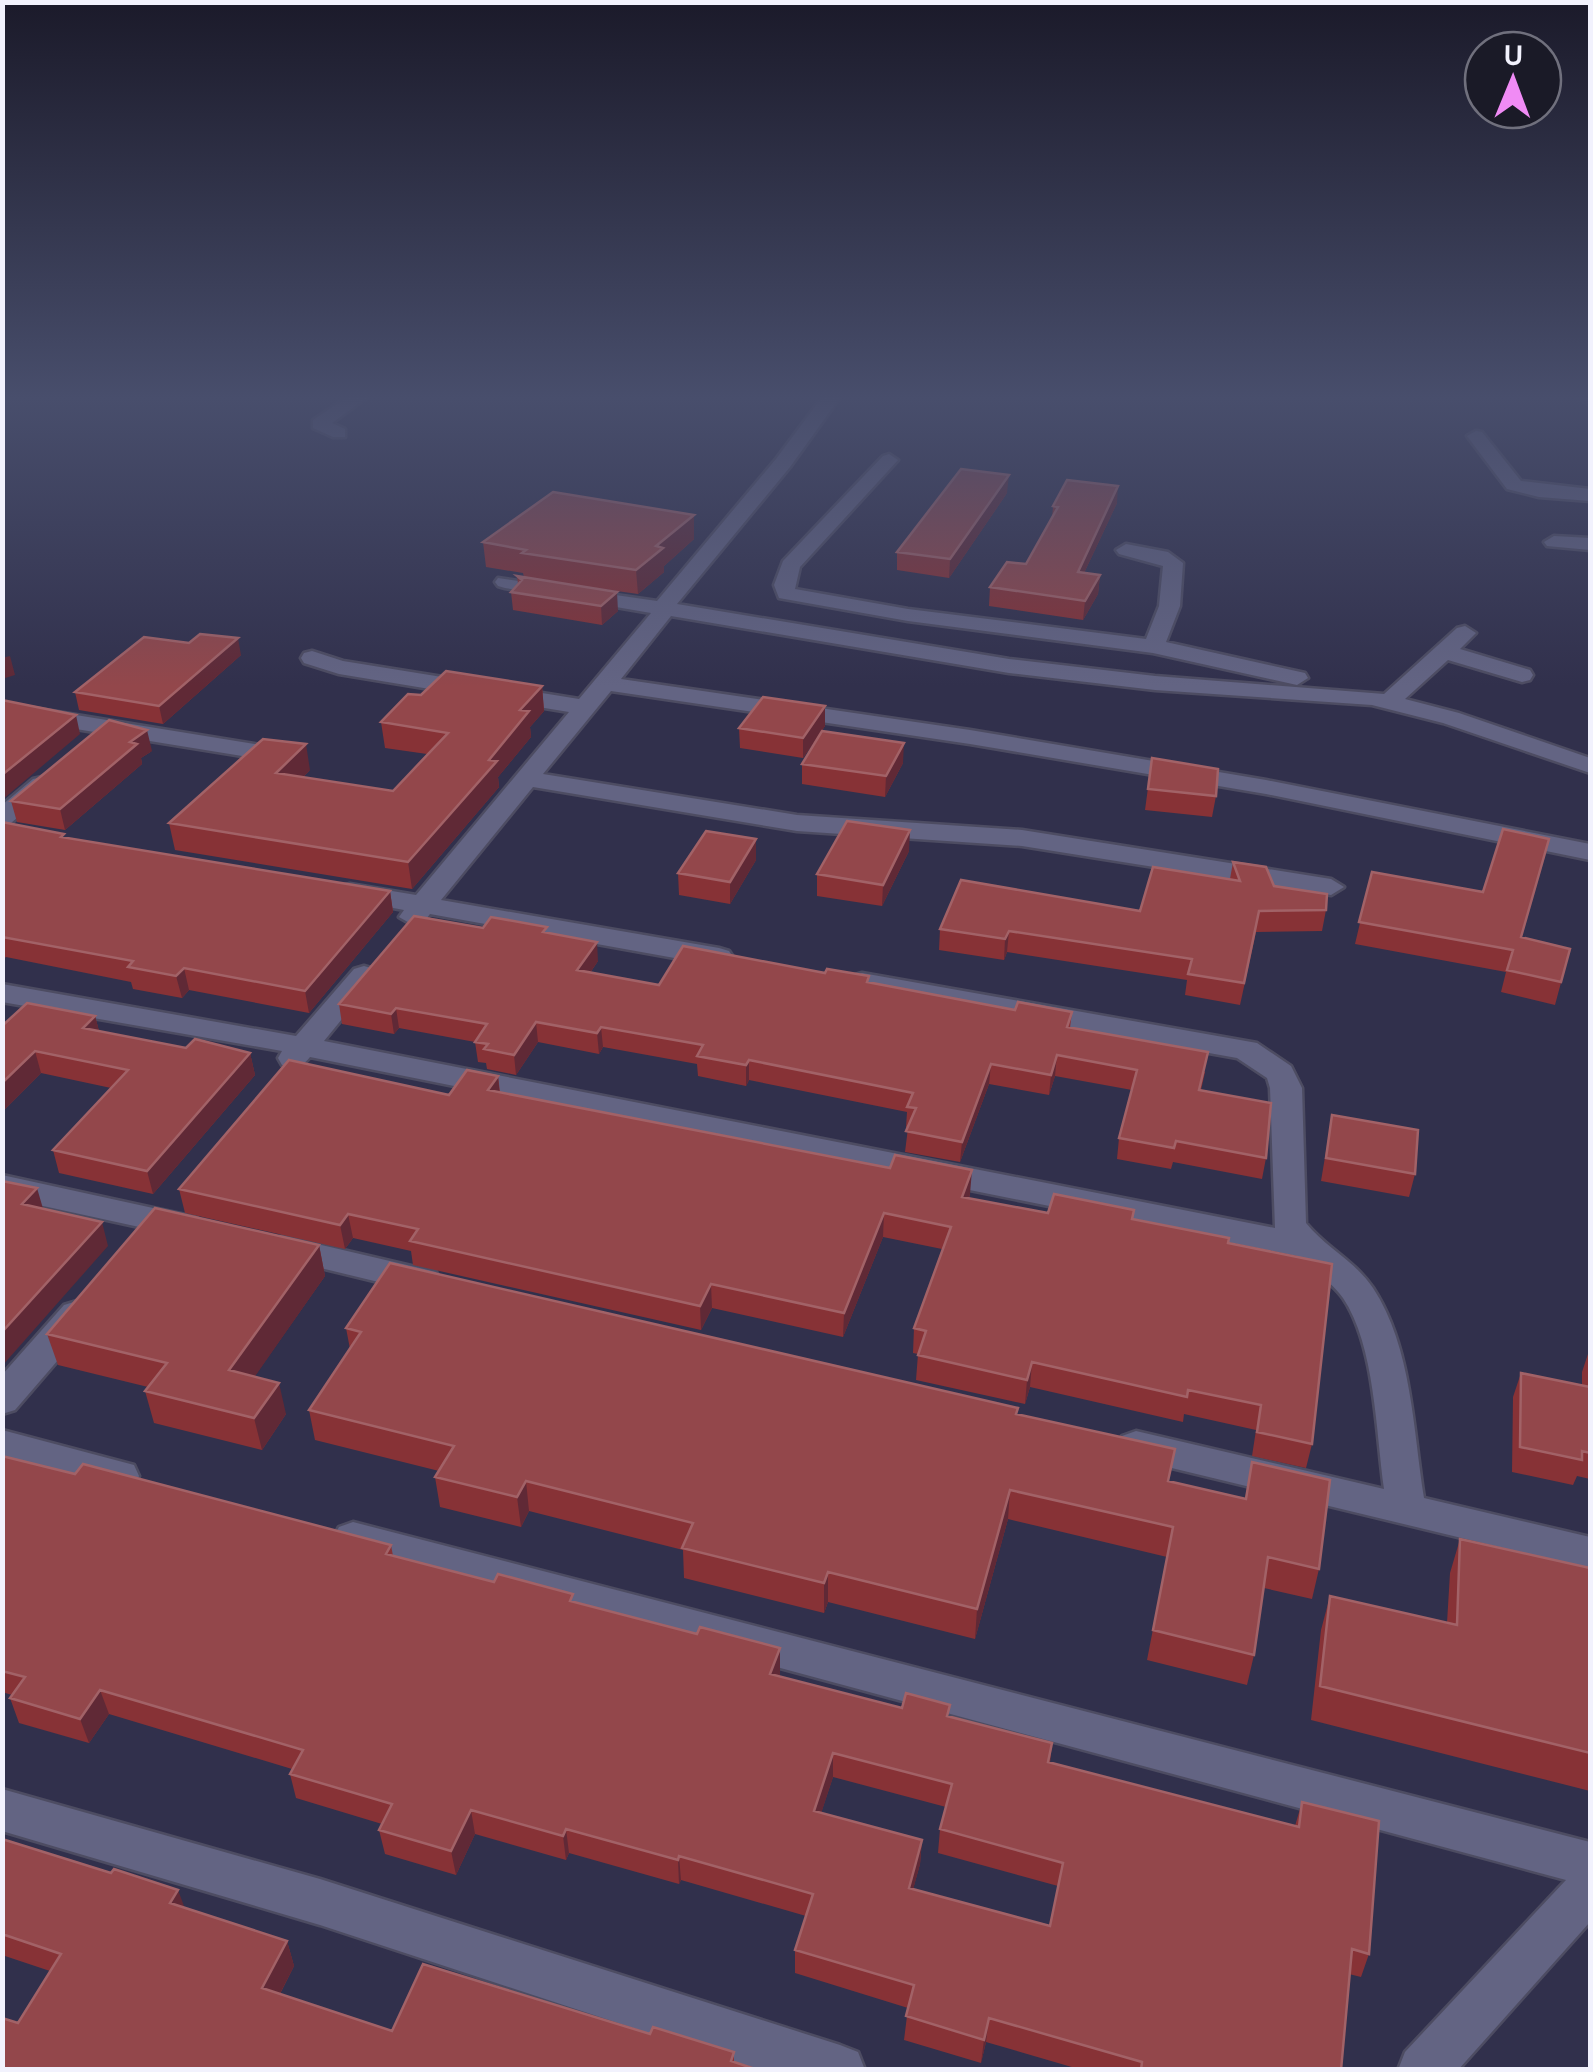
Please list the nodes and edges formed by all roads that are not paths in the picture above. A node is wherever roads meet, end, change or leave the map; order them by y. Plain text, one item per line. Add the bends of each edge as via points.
1 (759, 493) edge
2 (858, 493) edge
3 (1561, 493) edge
4 (1590, 495) edge
5 (1554, 542) dead end
6 (1590, 544) edge
7 (1126, 550) dead end
8 (506, 582) dead end
9 (664, 608) junction
10 (1465, 632) dead end
11 (1153, 646) junction
12 (1445, 652) junction
13 (1189, 654) junction
14 (312, 658) dead end
15 (1522, 674) dead end
16 (604, 683) junction
17 (1175, 685) junction
18 (1380, 700) junction
19 (583, 707) junction
20 (2, 710) edge
21 (111, 725) junction
22 (84, 748) edge
23 (297, 758) edge
24 (1590, 766) edge
25 (57, 772) edge
26 (529, 779) junction
27 (9, 828) edge
28 (1590, 852) edge
29 (1331, 887) dead end
30 (328, 888) edge
31 (424, 904) junction
32 (737, 960) edge
33 (835, 977) edge
34 (2, 993) edge
35 (303, 1046) junction
36 (279, 1075) edge
37 (2, 1186) edge
38 (182, 1191) edge
39 (158, 1220) junction
40 (218, 1233) edge
41 (258, 1242) edge
42 (1312, 1247) junction
43 (132, 1250) edge
44 (452, 1287) edge
45 (94, 1295) edge
46 (2, 1400) edge
47 (1094, 1436) edge
48 (2, 1445) edge
49 (156, 1485) edge
50 (1406, 1508) junction
51 (308, 1526) edge
52 (1590, 1552) edge
53 (2, 1810) edge
54 (1590, 1864) edge
55 (1590, 1888) edge
56 (840, 2070) edge
57 (1423, 2070) edge

1 - 9 street
2 - 11 street via 790,565 786,594
3 - 4 street
5 - 6 street
7 - 11 street via 1173,563 1174,598
8 - 9 street
9 - 16 street
9 - 17 street via 1009,666
10 - 12 street
11 - 13 street
12 - 15 street
12 - 18 street
13 - 17 street
13 - 18 street
14 - 19 street
16 - 19 street
16 - 28 street via 970,736
17 - 18 street
18 - 24 street
19 - 26 street
20 - 21 street
21 - 22 street
21 - 23 street
25 - 27 street
26 - 29 street via 797,823 1022,838
26 - 31 street
30 - 31 street
31 - 32 street
31 - 35 street
33 - 42 street via 1246,1050 1266,1060 1286,1088 1289,1224
34 - 35 street
35 - 36 street
35 - 42 street
37 - 39 street
38 - 39 street
39 - 40 street
39 - 43 street
41 - 44 street
42 - 50 street via 1360,1296 1377,1337
45 - 46 street
47 - 50 street
48 - 49 street
50 - 52 street
51 - 54 street
53 - 56 street via 320,1902
55 - 57 street

